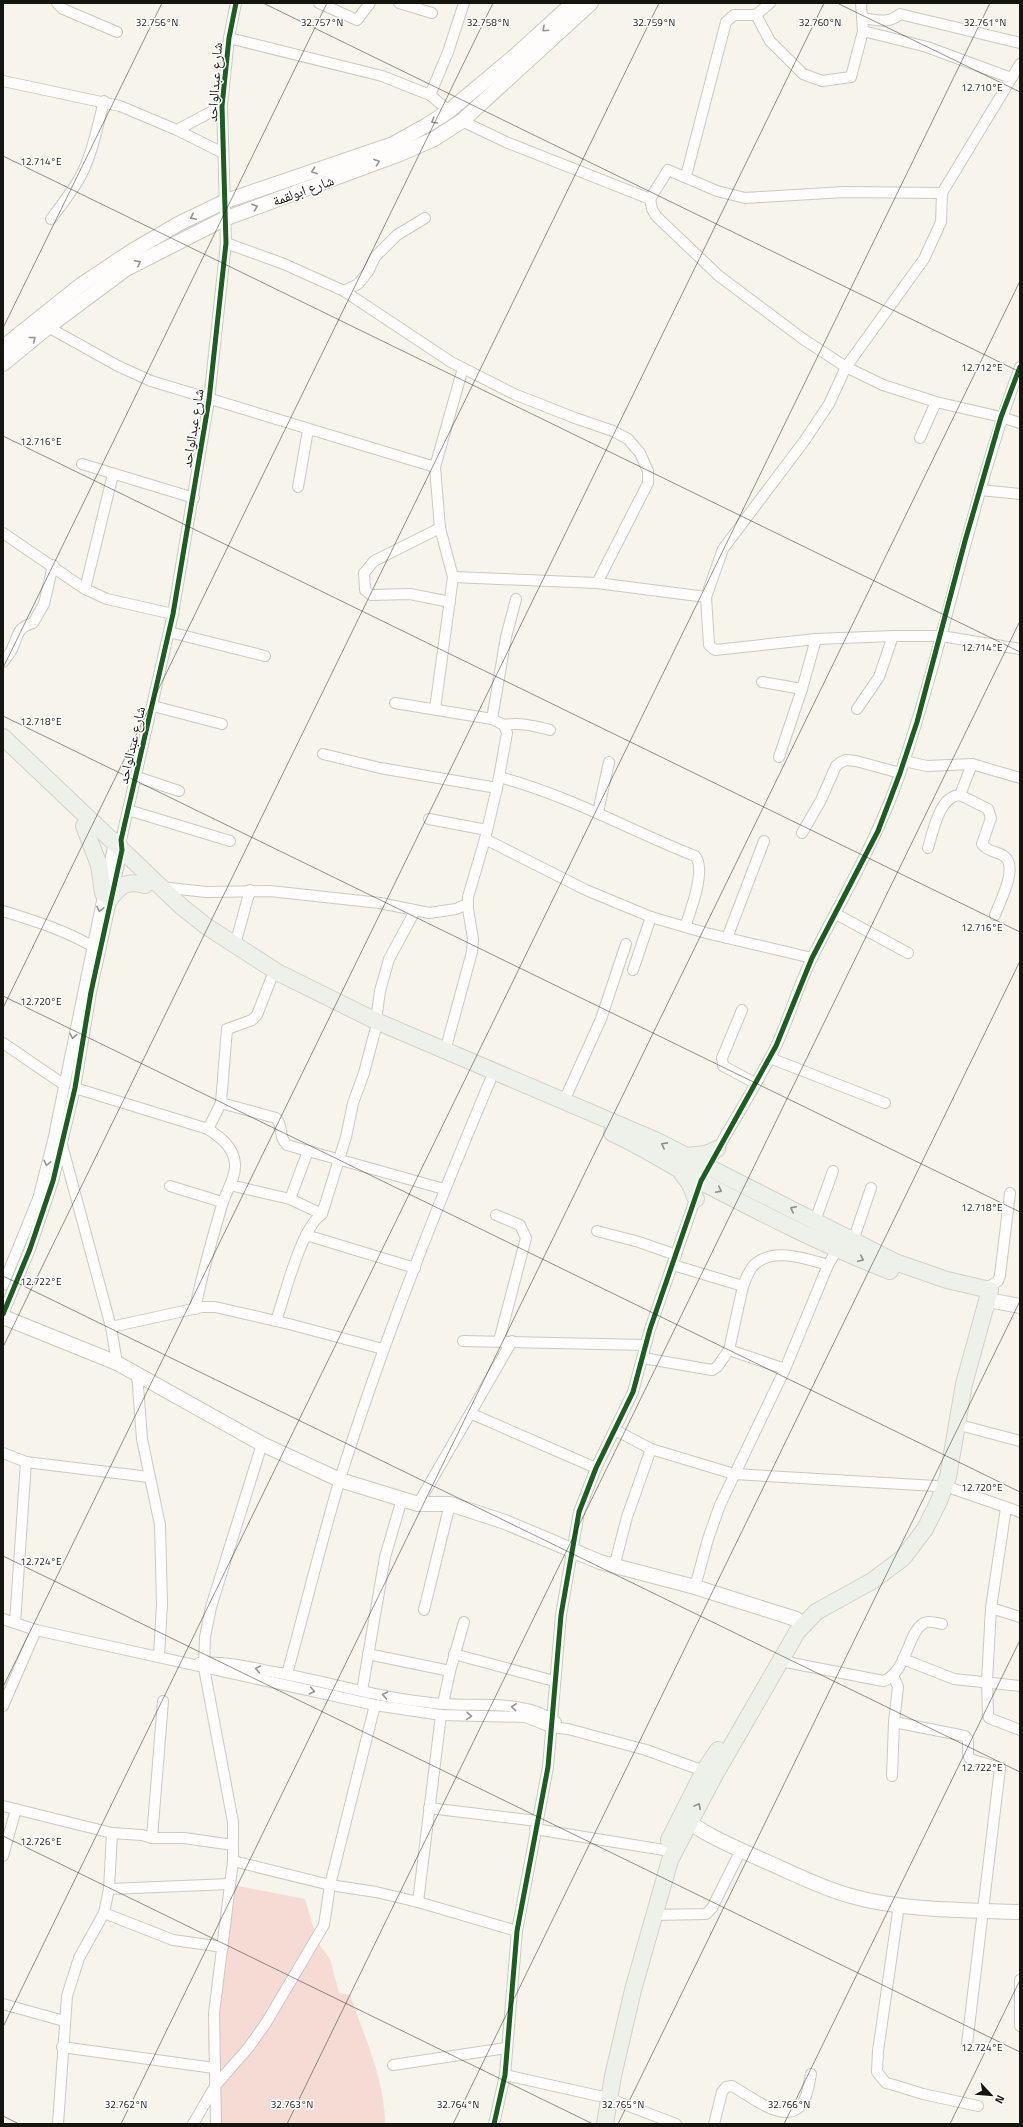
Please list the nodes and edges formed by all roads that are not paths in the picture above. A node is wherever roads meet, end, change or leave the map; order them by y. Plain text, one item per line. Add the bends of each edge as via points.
1 (57, 3) edge
2 (236, 3) edge
3 (319, 3) edge
4 (370, 3) edge
5 (399, 3) edge
6 (464, 3) edge
7 (573, 3) edge
8 (591, 3) edge
9 (770, 3) edge
10 (861, 3) edge
11 (432, 13) dead end
12 (756, 15) junction
13 (862, 18) junction
14 (863, 31) junction
15 (117, 32) dead end
16 (229, 38) junction
17 (1020, 43) edge
18 (1020, 64) edge
19 (1012, 78) junction
20 (3, 81) edge
21 (430, 95) junction
22 (104, 101) junction
23 (222, 106) junction
24 (449, 111) junction
25 (462, 121) junction
26 (176, 130) junction
27 (223, 153) junction
28 (686, 176) junction
29 (942, 193) junction
30 (650, 199) junction
31 (226, 201) junction
32 (425, 218) dead end
33 (51, 219) dead end
34 (224, 219) junction
35 (226, 243) junction
36 (344, 291) junction
37 (48, 326) junction
38 (3, 347) edge
39 (3, 364) edge
40 (846, 367) junction
41 (1020, 367) edge
42 (463, 368) junction
43 (210, 400) junction
44 (936, 402) junction
45 (1001, 417) junction
46 (1020, 423) edge
47 (308, 430) junction
48 (920, 438) dead end
49 (82, 464) dead end
50 (435, 467) junction
51 (113, 474) junction
52 (298, 487) dead end
53 (980, 490) junction
54 (1020, 494) edge
55 (194, 498) junction
56 (440, 528) junction
57 (3, 533) edge
58 (53, 565) junction
59 (453, 577) junction
60 (597, 583) junction
61 (85, 589) junction
62 (706, 597) junction
63 (516, 600) dead end
64 (450, 602) junction
65 (173, 614) junction
66 (169, 632) junction
67 (893, 636) junction
68 (941, 636) junction
69 (816, 639) junction
70 (1020, 649) edge
71 (265, 656) dead end
72 (3, 662) edge
73 (762, 682) dead end
74 (802, 689) junction
75 (395, 702) dead end
76 (153, 706) junction
77 (435, 709) junction
78 (857, 709) dead end
79 (492, 719) junction
80 (222, 724) dead end
81 (504, 725) junction
82 (550, 730) dead end
83 (3, 737) edge
84 (3, 747) edge
85 (323, 754) dead end
86 (779, 757) dead end
87 (904, 760) junction
88 (609, 762) dead end
89 (972, 764) junction
90 (900, 773) junction
91 (137, 777) junction
92 (499, 777) junction
93 (1020, 778) edge
94 (497, 788) junction
95 (179, 791) dead end
96 (960, 795) junction
97 (128, 810) junction
98 (598, 812) junction
99 (429, 819) dead end
100 (84, 826) junction
101 (802, 832) dead end
102 (486, 834) junction
103 (230, 840) dead end
104 (764, 841) dead end
105 (928, 848) dead end
106 (118, 849) junction
107 (153, 886) junction
108 (250, 890) junction
109 (107, 896) junction
110 (467, 904) junction
111 (3, 911) edge
112 (415, 911) junction
113 (836, 914) junction
114 (996, 915) dead end
115 (650, 917) junction
116 (685, 927) junction
117 (727, 938) junction
118 (626, 944) dead end
119 (235, 945) junction
120 (96, 948) junction
121 (908, 953) dead end
122 (812, 958) junction
123 (633, 970) dead end
124 (271, 979) junction
125 (742, 1010) dead end
126 (376, 1026) junction
127 (3, 1042) edge
128 (445, 1051) junction
129 (770, 1058) junction
130 (490, 1081) junction
131 (755, 1083) junction
132 (64, 1084) junction
133 (75, 1088) junction
134 (564, 1101) junction
135 (221, 1103) junction
136 (885, 1103) dead end
137 (208, 1129) junction
138 (61, 1143) junction
139 (718, 1149) junction
140 (308, 1151) junction
141 (339, 1160) junction
142 (682, 1162) junction
143 (832, 1171) dead end
144 (704, 1174) junction
145 (230, 1185) junction
146 (170, 1186) dead end
147 (871, 1188) dead end
148 (444, 1189) junction
149 (1010, 1193) dead end
150 (290, 1199) junction
151 (696, 1199) junction
152 (222, 1202) junction
153 (322, 1214) junction
154 (496, 1215) dead end
155 (815, 1220) junction
156 (597, 1231) dead end
157 (306, 1235) junction
158 (854, 1241) junction
159 (838, 1248) junction
160 (674, 1260) junction
161 (828, 1265) junction
162 (415, 1268) junction
163 (3, 1285) edge
164 (744, 1286) junction
165 (983, 1294) junction
166 (1020, 1296) edge
167 (1020, 1306) edge
168 (195, 1309) junction
169 (3, 1314) edge
170 (3, 1317) edge
171 (276, 1321) junction
172 (111, 1327) junction
173 (463, 1341) dead end
174 (499, 1341) junction
175 (512, 1341) junction
176 (645, 1345) junction
177 (383, 1349) junction
178 (729, 1350) junction
179 (643, 1358) junction
180 (117, 1363) junction
181 (786, 1369) junction
182 (137, 1374) junction
183 (472, 1414) junction
184 (956, 1424) junction
185 (614, 1430) junction
186 (1020, 1441) edge
187 (262, 1444) junction
188 (651, 1448) junction
189 (3, 1453) edge
190 (26, 1462) junction
191 (596, 1468) junction
192 (734, 1474) junction
193 (149, 1477) junction
194 (340, 1480) junction
195 (940, 1486) junction
196 (402, 1499) junction
197 (418, 1504) junction
198 (450, 1504) junction
199 (1006, 1508) junction
200 (1020, 1512) edge
201 (572, 1551) junction
202 (614, 1567) junction
203 (695, 1587) junction
204 (991, 1608) junction
205 (424, 1610) dead end
206 (1020, 1617) edge
207 (3, 1619) edge
208 (464, 1622) dead end
209 (799, 1622) junction
210 (15, 1623) junction
211 (942, 1624) dead end
212 (36, 1630) junction
213 (368, 1654) junction
214 (454, 1654) junction
215 (159, 1656) junction
216 (903, 1660) junction
217 (781, 1661) junction
218 (204, 1665) junction
219 (450, 1671) junction
220 (287, 1674) junction
221 (893, 1675) junction
222 (554, 1681) junction
223 (987, 1681) junction
224 (1020, 1686) edge
225 (362, 1691) junction
226 (163, 1701) dead end
227 (443, 1704) junction
228 (375, 1705) junction
229 (3, 1706) edge
230 (441, 1715) junction
231 (551, 1722) junction
232 (894, 1722) junction
233 (1020, 1730) edge
234 (709, 1774) junction
235 (892, 1776) dead end
236 (3, 1806) edge
237 (429, 1808) junction
238 (16, 1809) junction
239 (685, 1819) junction
240 (536, 1825) junction
241 (112, 1833) junction
242 (152, 1838) junction
243 (233, 1845) junction
244 (741, 1850) junction
245 (669, 1852) junction
246 (3, 1856) edge
247 (233, 1861) junction
248 (230, 1884) junction
249 (330, 1885) junction
250 (109, 1888) junction
251 (418, 1902) junction
252 (899, 1905) junction
253 (982, 1910) junction
254 (1020, 1912) edge
255 (104, 1913) junction
256 (654, 1915) junction
257 (517, 1931) junction
258 (223, 1947) junction
259 (1020, 1980) edge
260 (3, 2004) edge
261 (64, 2021) junction
262 (1020, 2026) edge
263 (967, 2044) dead end
264 (62, 2047) junction
265 (506, 2048) junction
266 (393, 2065) dead end
267 (214, 2068) junction
268 (812, 2074) dead end
269 (505, 2075) junction
270 (216, 2086) junction
271 (603, 2097) junction
272 (978, 2106) dead end
273 (58, 2124) edge
274 (193, 2124) edge
275 (216, 2124) edge
276 (494, 2124) edge
277 (595, 2124) edge
278 (605, 2124) edge
279 (676, 2124) edge
280 (714, 2124) edge

1 - 15 street via 63,9
2 - 16 street, شارع عبدالواحد
3 - 4 street via 357,20
5 - 11 street
6 - 21 street
7 -> 24 street, شارع ابولقمة
8 - 25 street, شارع ابولقمة
9 - 12 street
10 - 13 street
12 - 14 street via 770,41 785,57 803,74 822,81 851,77
12 - 28 street via 734,15 726,22
13 - 14 street
13 - 17 street via 887,21 900,14
14 - 19 street via 926,47
16 - 21 street via 382,76
16 - 23 street, شارع عبدالواحد
18 - 19 street
19 - 29 street
20 - 22 street
21 - 24 street
22 - 26 street
22 - 33 street via 90,155 78,181
23 - 26 street
23 - 27 street, شارع عبدالواحد
24 -> 31 street, شارع ابولقمة via 393,144
25 - 30 street via 506,142
34 -> 25 street, شارع ابولقمة via 400,154 434,139
26 - 27 street
27 - 31 street, شارع عبدالواحد
28 - 29 street via 717,191 755,199 844,192
28 - 30 street via 668,170
29 - 40 street via 941,222 924,259 907,286
30 - 40 street via 656,216 719,276 803,339
31 - 34 street, شارع عبدالواحد
31 -> 38 street, شارع ابولقمة via 180,223 125,255 53,306
32 - 36 street via 397,235 375,257 368,272 358,284
34 - 35 street, شارع عبدالواحد
37 -> 34 street, شارع ابولقمة via 126,269
35 - 36 street via 284,264
35 - 43 street, شارع عبدالواحد
36 - 42 street
39 -> 37 street, شارع ابولقمة
37 - 43 street via 135,374
40 - 44 street via 882,385
40 - 62 street via 829,404 805,440 723,549
41 - 45 street
42 - 50 street
42 - 60 street via 514,394 613,431 628,439 640,453 648,471 648,483
43 - 47 street
43 - 55 street, شارع عبدالواحد
44 - 45 street
44 - 48 street
45 - 46 street
45 - 53 street
47 - 50 street
47 - 52 street
49 - 51 street
50 - 56 street
51 - 55 street
51 - 61 street
53 - 54 street
53 - 68 street
55 - 65 street, شارع عبدالواحد
56 - 59 street
56 - 64 street via 374,561 364,573 365,590 371,595 410,594
57 - 58 street
58 - 61 street
58 - 72 street via 44,604 33,623 19,630 13,648
59 - 60 street
59 - 64 street
60 - 62 street
61 - 65 street via 107,599
62 - 69 street via 709,646 715,650
63 - 79 street via 506,637
64 - 77 street
65 - 66 street, شارع عبدالواحد
66 - 71 street
66 - 76 street, شارع عبدالواحد
67 - 68 street
67 - 69 street
67 - 78 street via 879,677
68 - 70 street
68 - 87 street
69 - 74 street
73 - 74 street
74 - 86 street
75 - 77 street
76 - 80 street
76 - 91 street, شارع عبدالواحد
77 - 79 street
79 - 81 street
81 - 82 street via 516,723
81 - 92 street via 506,737
83 - 106 main road
84 - 100 main road
85 - 94 street via 380,768
87 - 89 street via 927,766
87 - 90 street
88 - 98 street
89 - 93 street
89 - 96 street
90 - 101 street via 856,761 842,762 836,766
90 - 113 street via 878,831
91 - 95 street
91 - 97 street, شارع عبدالواحد
92 - 94 street
92 - 98 street via 522,783
94 - 102 street
96 - 105 street via 946,800
96 - 114 street via 988,809 991,818 982,844 1003,856 1009,863 1010,874
97 - 103 street
97 - 106 street, شارع عبدالواحد
98 - 116 street via 695,856 700,868
99 - 102 street
100 - 106 main road
100 - 109 main road
102 - 110 street
102 - 115 street via 586,890
104 - 117 street
106 - 107 main road
106 - 109 street, شارع عبدالواحد
107 - 108 street via 206,892
107 - 109 main road via 128,882
107 - 119 main road
107 - 124 main road via 190,924
108 - 112 street via 380,903
108 - 119 street
109 - 120 street, شارع عبدالواحد
110 - 112 street via 443,912
110 - 128 street via 472,927 472,952
111 - 120 street via 35,921
112 - 126 street via 389,959 380,991
113 - 121 street
113 - 122 street
115 - 116 street
115 - 123 street
116 - 117 street
117 - 122 street
118 - 134 street via 601,1019
119 - 126 main road via 277,972
120 -> 132 street
120 - 133 street
122 - 129 street
124 - 126 main road
124 - 135 street via 257,1015 246,1024 231,1027 225,1033
125 - 131 street via 722,1063 723,1066
126 - 128 main road
126 - 130 main road
126 - 141 street
127 - 132 street
128 - 134 main road
129 - 131 street
129 - 136 street
130 - 142 main road
130 - 148 street
131 - 139 street
132 -> 163 street via 53,1142 38,1199
133 - 137 street
133 - 138 street
142 -> 134 main road via 655,1140
135 - 137 street
135 - 140 street via 276,1118 285,1143
137 - 145 street via 224,1140 232,1153 235,1164
138 - 169 street via 53,1181
138 - 172 street
139 - 142 main road
139 - 144 street
140 - 141 street
140 - 150 street
141 - 148 street
141 - 153 street
142 - 144 main road
142 - 151 main road
143 - 155 street
144 - 151 street
155 -> 144 main road
144 -> 159 main road
145 - 150 street
145 - 152 street
146 - 152 street
147 - 158 street
148 - 162 street
149 - 165 street via 1000,1275 998,1281
150 - 153 street
151 - 160 street
152 - 168 street
153 - 157 street via 316,1218
154 - 174 street via 520,1225 526,1238
155 - 158 main road
156 - 160 street via 632,1240
157 - 162 street
157 - 171 street
158 - 165 main road via 901,1265
159 - 161 street
159 -> 165 main road via 912,1279
160 - 164 street
160 - 176 street
161 - 164 street via 804,1258 765,1258 754,1265
161 - 181 street
162 - 177 street
164 - 178 street
165 - 166 street
165 - 167 street
165 - 184 main road
165 - 195 main road
168 - 171 street via 220,1307
168 - 172 street
170 - 180 street
171 - 177 street
172 - 180 street
173 - 174 street
174 - 175 street
175 - 176 street
175 - 183 street
176 - 179 street
177 - 194 street
178 - 179 street via 717,1368 712,1370
178 - 181 street
179 - 185 street via 633,1392
180 - 182 street
181 - 192 street
182 - 187 street
182 - 193 street via 142,1439
183 - 191 street
183 - 197 street
184 - 186 street
184 - 195 main road via 950,1468
185 - 188 street
185 - 191 street
187 - 194 street
187 - 218 street via 211,1607 205,1637
188 - 192 street
188 - 202 street via 627,1517
189 - 190 street
190 - 193 street
190 - 210 street
191 - 201 street via 579,1512
192 - 195 street
192 - 203 street via 708,1539
193 - 215 street via 160,1525 162,1604
194 - 196 street
194 - 220 street
195 - 199 street
195 - 209 main road via 925,1529 903,1558 872,1581
196 - 197 street
196 - 213 street via 386,1557
197 - 198 street
198 - 201 street via 505,1522
198 - 205 street
199 - 200 street
199 - 204 street
201 - 202 street
201 - 222 street via 561,1615
202 - 203 street
203 - 209 street
204 - 206 street
204 - 223 street
207 - 210 street
208 - 214 street
209 - 217 main road
209 - 234 main road
210 - 212 street
211 - 216 street via 930,1622 921,1625
212 - 215 street
212 - 229 street
213 - 219 street
213 - 225 street
214 - 219 street
214 - 222 street
215 - 218 street
216 - 221 street
216 - 223 street via 954,1679
217 - 221 street via 883,1681
217 - 234 main road
220 -> 218 street via 238,1665
218 -> 228 street
218 - 243 street via 233,1822
219 - 227 street
220 - 225 street
221 - 232 street via 898,1687
222 - 231 street
223 - 224 street
223 - 233 street via 989,1718
227 -> 225 street
226 - 242 street
231 -> 227 street via 516,1707
228 - 230 street
228 - 249 street
230 -> 231 street via 525,1718
230 - 237 street
231 - 234 street via 646,1750
231 - 240 street via 548,1767
232 - 235 street
232 - 253 street via 965,1736 968,1740 970,1759 1000,1768
234 - 239 main road
236 - 238 street
237 - 240 street
237 - 251 street
238 - 241 street
238 - 246 street
239 - 244 street
239 - 245 main road
240 - 245 street
240 - 257 street
241 - 242 street
241 - 250 street
242 - 243 street via 184,1838
243 - 247 street
244 - 252 street via 825,1888
244 - 256 street via 712,1908 706,1914
245 - 256 main road
245 - 271 main road
247 - 248 street
247 - 249 street
248 - 250 street
248 - 258 street
249 - 251 street
249 - 270 street via 324,1924 314,1945 266,2023
250 - 255 street
251 - 257 street
252 - 253 street
252 - 272 street via 877,2072 886,2083 894,2086
253 - 254 street
253 - 263 street
255 - 258 street via 168,1939
255 - 261 street via 79,1958 67,1996
256 - 271 main road
257 - 265 street
258 - 267 street via 214,2013
259 - 262 street
260 - 261 street
261 - 264 street
264 - 267 street
264 - 273 street
265 - 266 street
265 - 269 street
267 - 270 street
268 - 280 street via 801,2105 790,2111 783,2112 761,2104 732,2086 726,2087 722,2092
269 - 271 street
269 - 276 street
270 - 274 street
270 - 275 street
271 - 277 main road
271 - 278 main road
271 - 279 street

